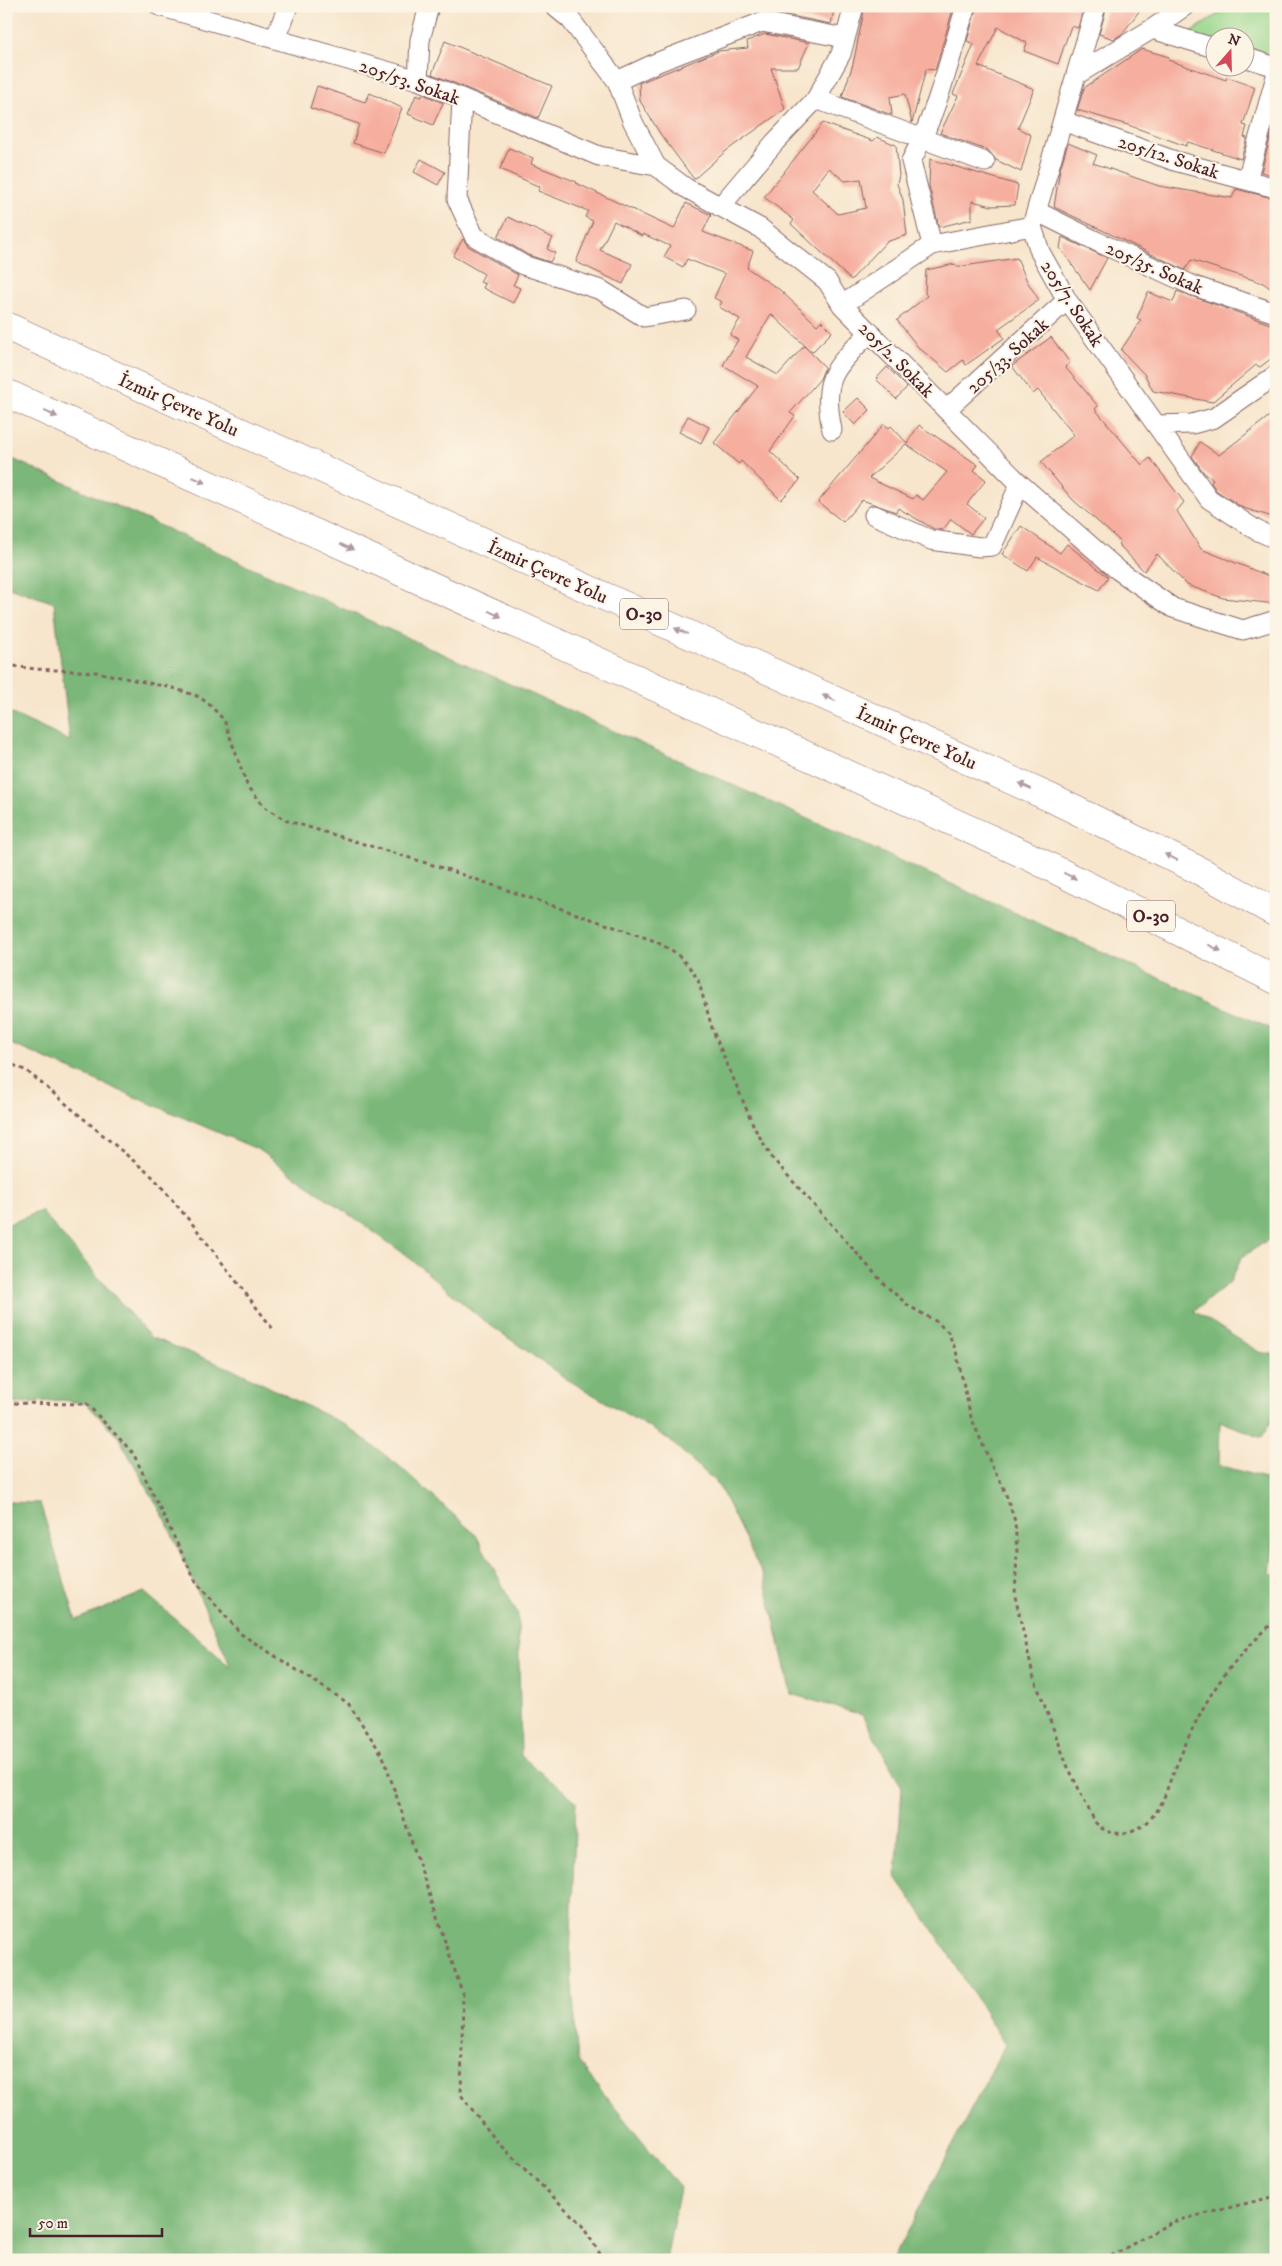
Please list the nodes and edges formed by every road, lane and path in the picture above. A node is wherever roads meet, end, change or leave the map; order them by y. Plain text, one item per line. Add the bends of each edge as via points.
1 (159, 6) edge
2 (288, 6) edge
3 (429, 6) edge
4 (554, 6) edge
5 (854, 6) edge
6 (966, 6) edge
7 (1096, 6) edge
8 (1185, 6) edge
9 (759, 14) edge
10 (1152, 29) junction
11 (845, 38) junction
12 (275, 39) junction
13 (1204, 45) edge
14 (1254, 60) edge
15 (1276, 67) edge
16 (1076, 75) junction
17 (1276, 76) edge
18 (418, 80) junction
19 (617, 81) junction
20 (462, 99) junction
21 (816, 100) junction
22 (1063, 121) junction
23 (923, 140) junction
24 (985, 162) dead end
25 (656, 166) junction
26 (1247, 180) junction
27 (1276, 188) edge
28 (720, 206) junction
29 (1035, 219) junction
30 (932, 245) junction
31 (1067, 300) junction
32 (842, 305) junction
33 (686, 310) dead end
34 (1276, 313) edge
35 (6, 326) edge
36 (870, 332) junction
37 (1276, 375) edge
38 (6, 393) edge
39 (947, 409) junction
40 (1157, 425) junction
41 (832, 430) dead end
42 (1020, 484) junction
43 (874, 515) dead end
44 (1276, 539) edge
45 (1276, 620) edge
46 (6, 665) edge
47 (1202, 872) junction
48 (1276, 908) edge
49 (1276, 913) edge
50 (1276, 980) edge
51 (6, 1062) edge
52 (274, 1329) dead end
53 (6, 1403) edge
54 (1276, 1620) edge
55 (1276, 2196) edge
56 (604, 2260) edge
57 (1104, 2260) edge

1 - 12 street, 205/53. Sokak
2 - 12 street
3 - 18 street via 420,40
4 - 19 street via 570,19
5 - 11 street
6 - 23 street
7 - 16 street
8 - 10 street
9 - 11 street
9 - 19 street
10 - 13 street
10 - 16 street
11 - 21 street via 841,54
12 - 18 street, 205/53. Sokak
14 - 15 street
16 - 22 street
17 - 26 street
18 - 20 street, 205/53. Sokak
19 - 25 street via 633,122
20 - 25 street, 205/53. Sokak via 600,156
20 - 33 street via 457,199 474,236 523,265 601,290 644,317
21 - 23 street
21 - 28 street
22 - 26 street, 205/12. Sokak via 1175,161
22 - 29 street
23 - 24 street
23 - 30 street via 911,161
25 - 28 street, 205/2. Sokak via 686,188
26 - 27 street, 205/12. Sokak
28 - 32 street, 205/2. Sokak via 760,228 827,281
29 - 30 street
29 - 31 street, 205/7. Sokak via 1040,252
29 - 34 street, 205/35. Sokak via 1096,241 1194,286
30 - 32 street
31 - 39 street, 205/33. Sokak
31 - 40 street, 205/7. Sokak
32 - 36 street, 205/2. Sokak
47 -> 35 highway, İzmir Çevre Yolu / O-30 via 1044,795
36 - 39 street, 205/2. Sokak
36 - 41 street via 836,369 827,405
37 - 40 street via 1214,418 1192,424
38 -> 50 highway, O-30 via 1026,855
39 - 42 street, 205/2. Sokak
40 - 44 street, 205/7. Sokak via 1209,499 1256,530
42 - 43 street via 992,546 931,540
42 - 45 street, 205/2. Sokak via 1118,570 1173,608 1243,630
46 - 54 path via 96,672 197,696 224,720 241,772 255,797 285,820 446,869 655,941 684,961 698,980 721,1048 755,1128 773,1159 885,1285 948,1332 971,1417 1003,1486 1015,1521 1018,1552 1015,1596 1032,1675 1067,1765 1100,1828 1112,1834 1129,1832 1157,1811 1209,1698 1253,1642
47 - 48 highway
47 - 49 highway, İzmir Çevre Yolu / O-30
51 - 52 path via 27,1071 154,1178
53 - 56 path via 87,1404 133,1453 196,1582 241,1634 348,1703 383,1756 463,1995 461,2096 498,2143 581,2224
55 - 57 path via 1172,2222

